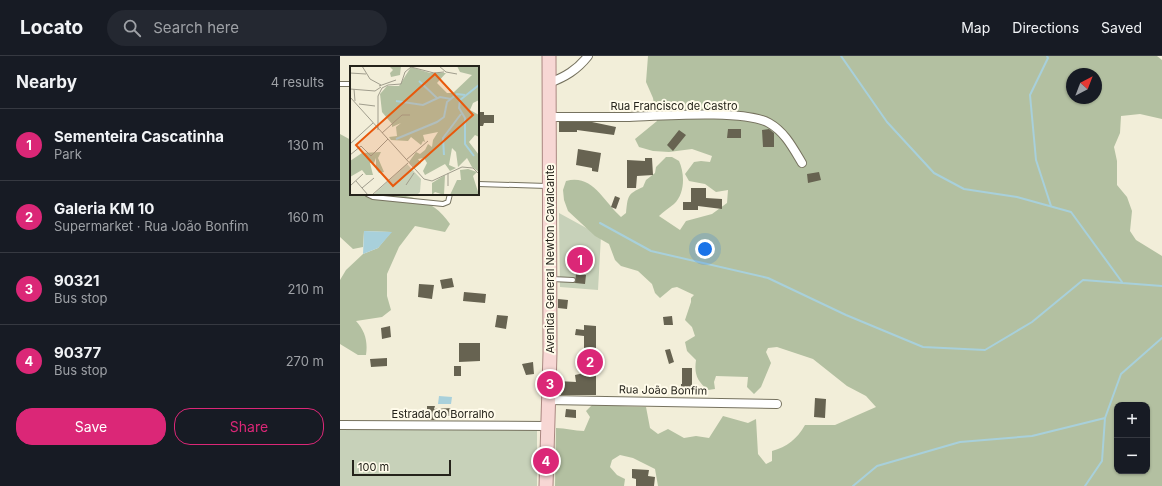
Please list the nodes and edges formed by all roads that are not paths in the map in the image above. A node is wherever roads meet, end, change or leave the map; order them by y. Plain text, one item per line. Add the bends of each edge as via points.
1 (549, 56) edge
2 (588, 56) edge
3 (549, 83) junction
4 (550, 117) junction
5 (802, 163) dead end
6 (479, 184) edge
7 (550, 186) junction
8 (369, 195) edge
9 (450, 195) edge
10 (550, 279) junction
11 (573, 280) dead end
12 (548, 400) junction
13 (777, 404) dead end
14 (340, 425) edge
15 (547, 426) junction
16 (546, 486) edge

1 - 3 main road, Avenida General Newton Cavalcante
2 - 3 street via 574,71
3 - 4 main road, Avenida General Newton Cavalcante
4 - 5 street, Rua Francisco de Castro via 683,115 756,118 778,130
4 - 7 main road, Avenida General Newton Cavalcante
6 - 7 lane
7 - 10 main road, Avenida General Newton Cavalcante
8 - 9 lane via 443,204 448,202
10 - 11 lane
10 - 12 main road, Avenida General Newton Cavalcante
12 - 13 street, Rua João Bonfim
12 - 15 main road, Avenida General Newton Cavalcante
14 - 15 street, Estrada do Borralho
15 - 16 main road, Avenida General Newton Cavalcante

